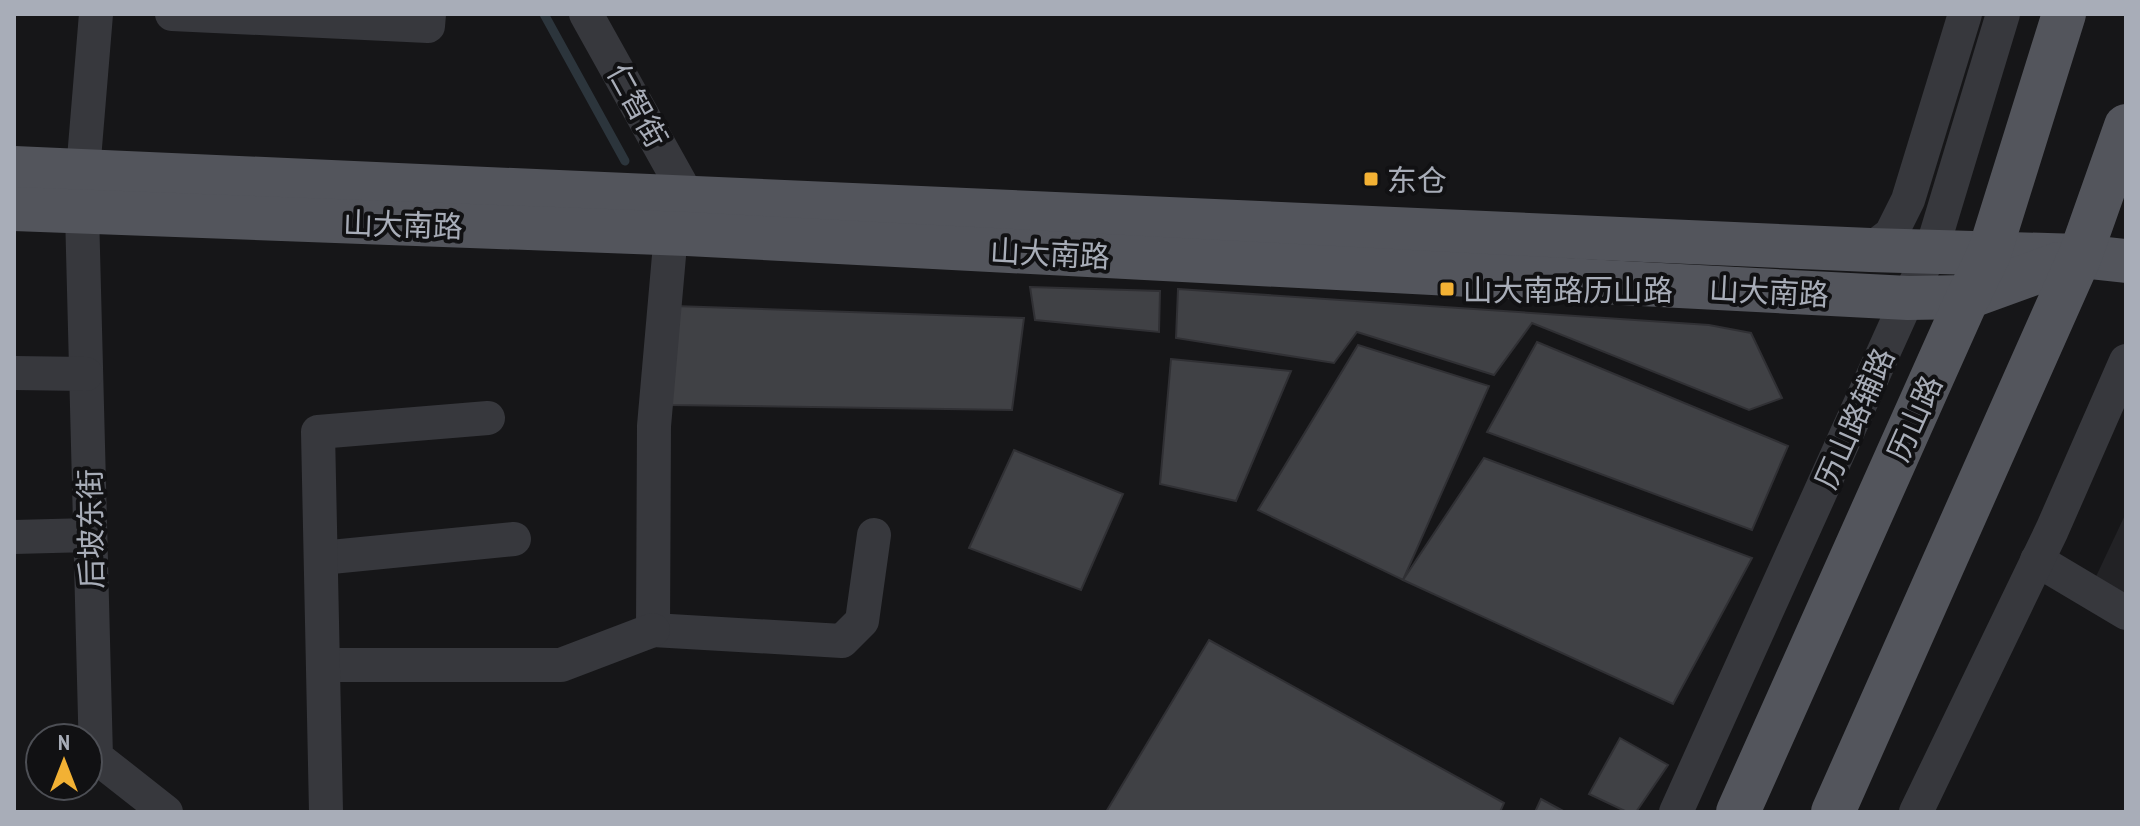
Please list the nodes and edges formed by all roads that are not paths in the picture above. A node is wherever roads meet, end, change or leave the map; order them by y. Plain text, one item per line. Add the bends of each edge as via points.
1 (96, 14) edge
2 (172, 14) edge
3 (429, 14) edge
4 (586, 14) edge
5 (1965, 14) edge
6 (2003, 14) edge
7 (2064, 14) edge
8 (2126, 126) edge
9 (14, 168) edge
10 (83, 192) junction
11 (14, 209) edge
12 (680, 215) junction
13 (1870, 250) junction
14 (1931, 252) junction
15 (1989, 254) junction
16 (2080, 256) junction
17 (2126, 261) edge
18 (1968, 297) junction
19 (1908, 298) junction
20 (2126, 361) edge
21 (14, 373) edge
22 (86, 374) junction
23 (488, 418) dead end
24 (90, 535) junction
25 (874, 535) dead end
26 (14, 537) edge
27 (514, 539) dead end
28 (321, 558) junction
29 (2037, 560) junction
30 (2126, 613) edge
31 (653, 630) junction
32 (323, 665) junction
33 (166, 812) edge
34 (326, 812) edge
35 (1676, 812) edge
36 (1738, 812) edge
37 (1833, 812) edge
38 (1916, 812) edge

1 - 10 street, 后坡东街
2 - 3 street via 428,26
4 - 12 street, 仁智街
5 - 13 street via 1908,200 1891,234
6 - 14 street, 历山路辅路
7 - 15 main road, 历山路
8 - 16 main road
9 - 10 main road, 山大南路
10 - 11 main road, 山大南路
10 - 12 main road, 山大南路
10 - 22 street, 后坡东街
12 - 13 main road, 山大南路
12 - 19 main road, 山大南路
12 - 31 street via 654,426
13 - 14 main road, 山大南路
14 - 15 main road, 山大南路
14 - 19 street, 历山路辅路
15 - 16 main road, 山大南路
15 - 18 main road, 历山路
16 - 17 main road, 山大南路
16 - 18 main road, 山大南路
16 - 37 main road
18 - 19 main road, 山大南路
18 - 36 main road, 历山路
19 - 35 street, 历山路辅路
20 - 29 street
21 - 22 street
22 - 24 street, 后坡东街
23 - 28 street via 318,432
24 - 26 street
24 - 33 street, 后坡东街 via 96,757
25 - 31 street via 862,621 842,641
27 - 28 street
28 - 32 street
29 - 30 street
29 - 38 street
31 - 32 street via 561,665
32 - 34 street

